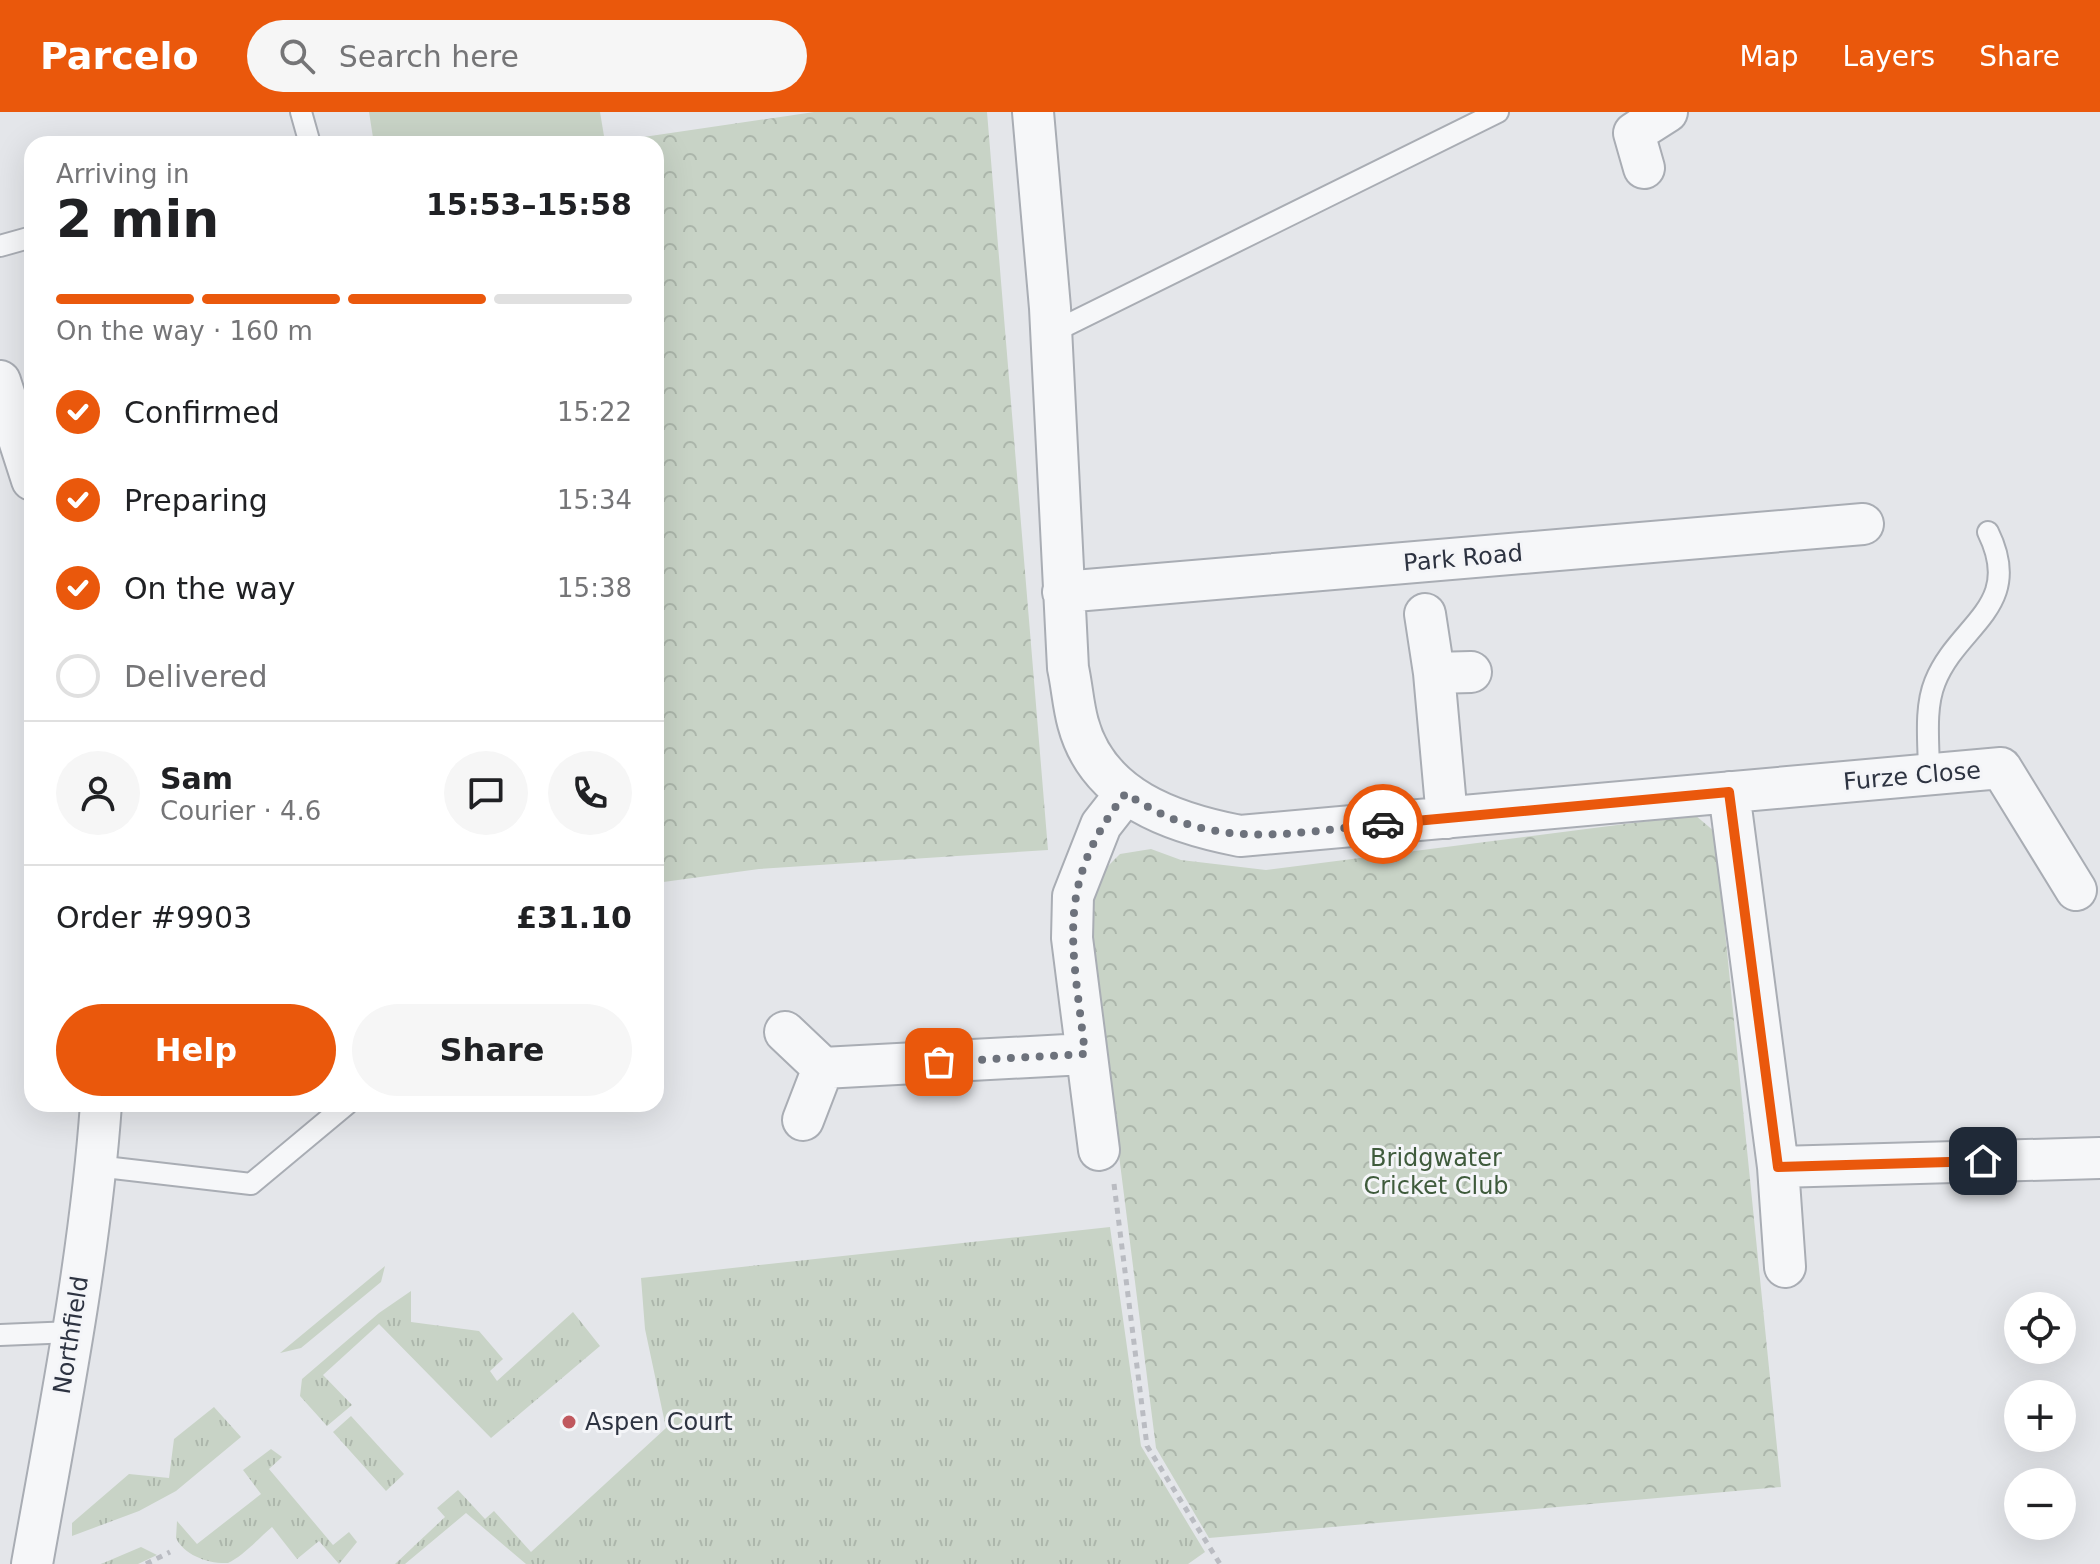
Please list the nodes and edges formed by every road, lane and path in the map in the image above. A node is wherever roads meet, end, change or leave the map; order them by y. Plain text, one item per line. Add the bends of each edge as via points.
1 (301, 112) edge
2 (1033, 112) edge
3 (1498, 112) edge
4 (1667, 112) edge
5 (308, 136) edge
6 (1644, 168) dead end
7 (24, 239) edge
8 (0, 246) edge
9 (1051, 333) junction
10 (0, 381) edge
11 (24, 455) edge
12 (1863, 524) dead end
13 (1988, 532) dead end
14 (1063, 592) junction
15 (1425, 614) dead end
16 (1929, 774) junction
17 (1729, 792) junction
18 (1126, 793) junction
19 (1447, 818) junction
20 (2076, 890) dead end
21 (785, 1032) dead end
22 (1085, 1054) junction
23 (823, 1068) junction
24 (100, 1112) edge
25 (337, 1112) edge
26 (803, 1120) dead end
27 (1099, 1150) joint
28 (2100, 1158) edge
29 (96, 1166) junction
30 (1778, 1167) junction
31 (1785, 1267) dead end
32 (72, 1332) junction
33 (0, 1335) edge
34 (170, 1552) dead end
35 (32, 1564) edge
36 (146, 1564) edge
37 (1220, 1564) edge

1 - 5 lane
2 - 9 street
3 - 9 lane
4 - 6 street via 1634,133
7 - 8 lane
9 - 14 street
10 - 11 street
12 - 14 street, Park Road
13 - 16 lane via 1999,568 1995,595 1984,617 1949,654 1934,684
14 - 18 street via 1078,725 1095,760
15 - 19 street via 1452,672
16 - 17 street, Furze Close
16 - 20 street, Furze Close via 2001,768
17 - 19 street, Furze Close
17 - 30 street
18 - 19 street, Furze Close via 1156,814 1240,836
18 - 22 street via 1101,825 1073,896 1072,938
21 - 23 street
22 - 23 street
22 - 27 street
23 - 26 street
24 - 29 street, Northfield
25 - 29 lane via 251,1184
27 - 37 path via 1112,1165 1147,1446
28 - 30 street
29 - 32 street, Northfield
30 - 31 street
32 - 33 lane
32 - 35 street, Northfield
34 - 36 path

